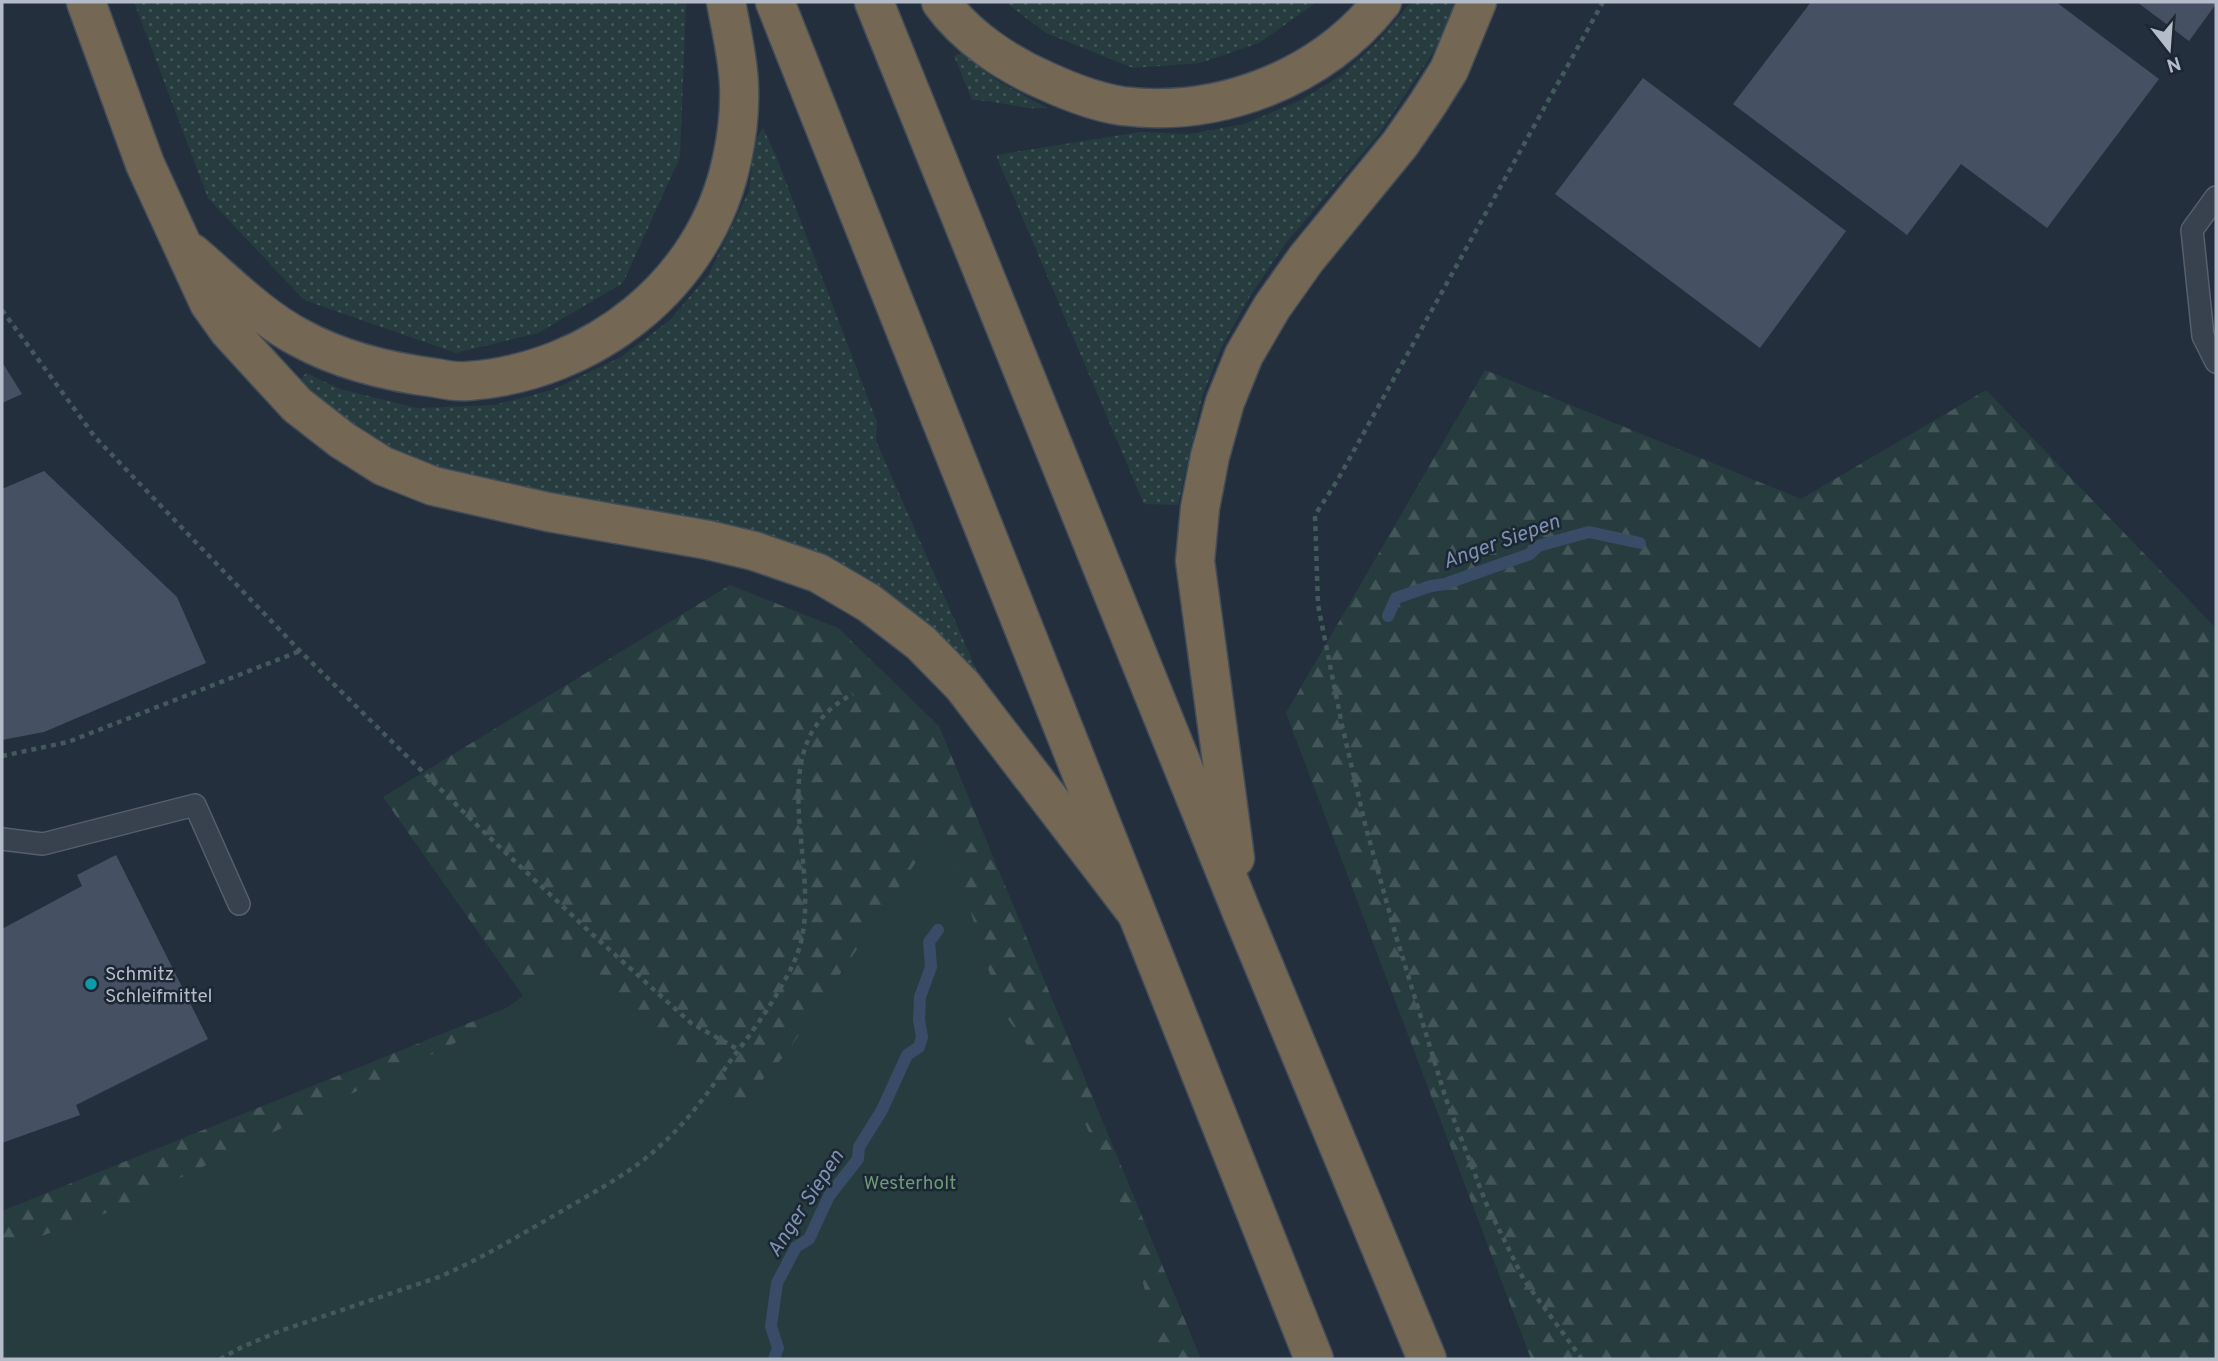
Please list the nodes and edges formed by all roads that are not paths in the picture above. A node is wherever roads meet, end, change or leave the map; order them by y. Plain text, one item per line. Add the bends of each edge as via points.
1 (86, 2) edge
2 (726, 2) edge
3 (775, 2) edge
4 (874, 2) edge
5 (941, 2) edge
6 (1382, 2) edge
7 (1478, 2) edge
8 (2216, 197) edge
9 (183, 246) junction
10 (2216, 362) edge
11 (2, 839) edge
12 (239, 904) dead end
13 (1135, 911) junction
14 (1242, 912) junction
15 (1314, 1359) edge
16 (1427, 1359) edge

1 - 9 highway via 145,164
2 - 9 highway via 739,85 736,135 724,189 709,224 685,263 636,317 565,357 527,372 465,382 360,364 299,338
3 - 13 highway
4 - 14 highway
5 - 6 highway via 982,43 1026,73 1119,105 1185,108 1279,82 1319,61 1366,22
7 - 14 highway via 1449,70 1427,105 1272,307 1244,355 1210,456 1195,561
8 - 10 lane via 2192,230 2203,336
9 - 13 highway via 209,303 258,364 297,405 383,466 433,486 754,551 818,573 869,603 921,643 963,686
11 - 12 lane via 43,844 195,805
13 - 15 highway
14 - 16 highway

